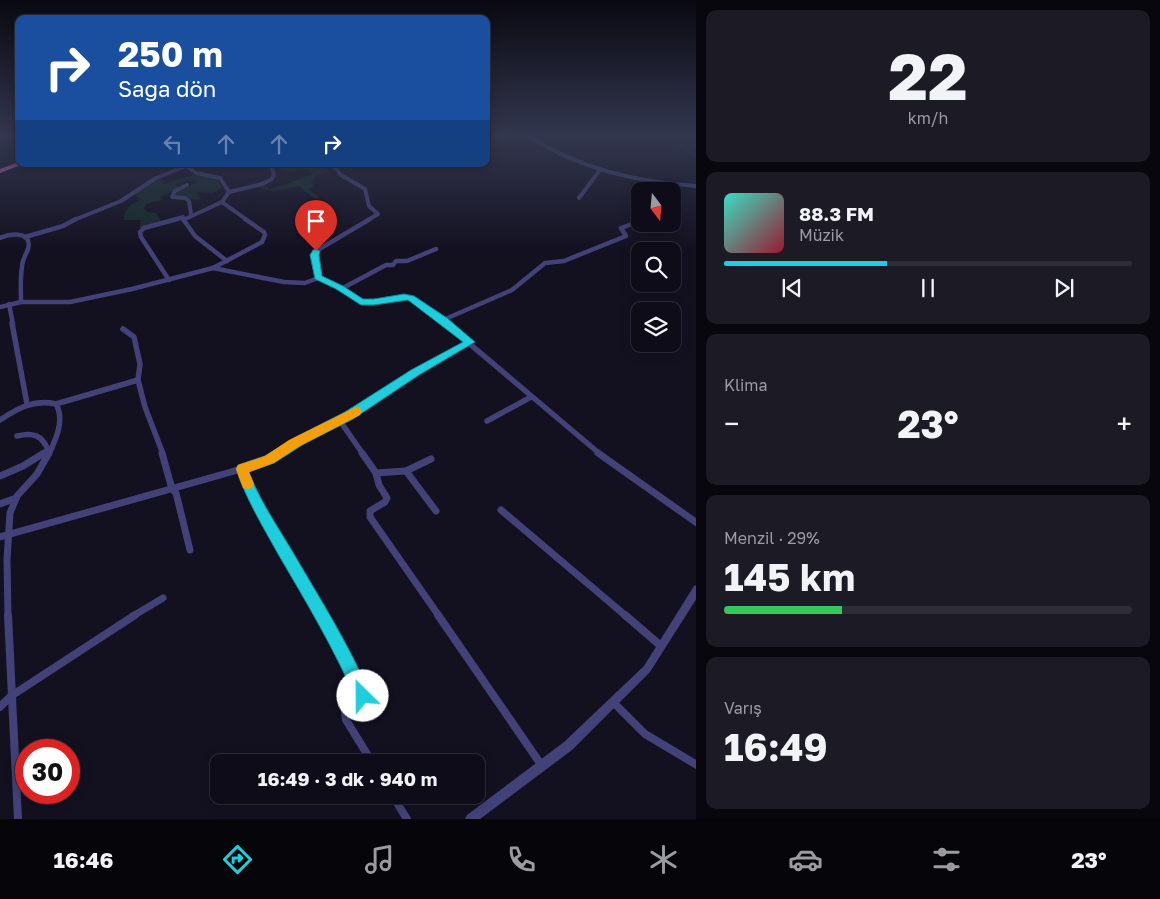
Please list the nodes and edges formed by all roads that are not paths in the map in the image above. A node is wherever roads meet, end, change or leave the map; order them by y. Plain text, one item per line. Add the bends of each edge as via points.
1 (164, 174) edge
2 (202, 174) edge
3 (273, 174) edge
4 (341, 174) edge
5 (597, 174) edge
6 (617, 174) edge
7 (649, 182) edge
8 (187, 185) dead end
9 (681, 185) edge
10 (696, 186) edge
11 (229, 192) junction
12 (579, 198) dead end
13 (222, 202) junction
14 (191, 214) junction
15 (183, 217) junction
16 (631, 224) edge
17 (331, 234) dead end
18 (25, 237) junction
19 (0, 238) edge
20 (337, 238) junction
21 (436, 249) dead end
22 (227, 261) junction
23 (213, 268) junction
24 (318, 278) junction
25 (169, 280) junction
26 (341, 288) junction
27 (20, 302) junction
28 (9, 304) junction
29 (0, 307) edge
30 (443, 320) junction
31 (123, 329) dead end
32 (470, 342) junction
33 (138, 380) junction
34 (531, 397) junction
35 (27, 404) junction
36 (56, 404) junction
37 (0, 420) edge
38 (340, 421) junction
39 (486, 422) dead end
40 (17, 436) dead end
41 (50, 449) junction
42 (431, 458) dead end
43 (242, 469) junction
44 (406, 471) junction
45 (376, 473) junction
46 (0, 476) edge
47 (172, 489) junction
48 (16, 498) junction
49 (0, 504) edge
50 (436, 510) dead end
51 (501, 510) dead end
52 (696, 523) edge
53 (4, 536) edge
54 (190, 550) dead end
55 (696, 589) edge
56 (164, 598) dead end
57 (661, 646) junction
58 (11, 696) junction
59 (613, 702) junction
60 (0, 707) edge
61 (367, 754) edge
62 (696, 765) edge
63 (542, 766) junction
64 (397, 804) edge
65 (18, 819) edge
66 (406, 819) edge
67 (471, 819) edge

1 - 18 street via 121,201 63,226
2 - 11 street via 220,178
3 - 11 street via 267,184
4 - 20 street via 362,184 368,194 369,206 378,214
5 - 12 street
6 - 7 street
8 - 14 street via 175,191 172,197 189,200
9 - 10 street
11 - 13 street
13 - 14 street
13 - 22 street via 265,235 262,242
14 - 15 street
15 - 22 street via 182,221 195,236
15 - 25 street via 140,232
16 - 30 street via 621,228 626,236 617,241 564,261 545,262 512,290
17 - 20 street
18 - 19 street via 14,232
18 - 27 street via 29,247 24,255
20 - 24 street via 314,255
21 - 26 street via 407,262 386,266
22 - 23 street
23 - 24 street via 293,283 306,283
23 - 25 street
24 - 26 street
25 - 27 street via 70,302
26 - 30 street via 355,299 367,303 407,297
27 - 28 street
28 - 29 street
28 - 35 street
30 - 32 street
31 - 33 street via 134,337 140,361
32 - 34 street
32 - 38 street via 422,368
33 - 36 street
33 - 47 street
34 - 39 street
34 - 52 street via 612,465
35 - 36 street via 38,401
35 - 37 street
36 - 41 street via 61,413 60,424
38 - 43 street via 300,440 270,460
38 - 45 street
40 - 41 street via 35,433
41 - 46 street
41 - 48 street via 37,473
42 - 44 street
43 - 47 street
43 - 61 street via 247,484 347,658 363,696 360,702 347,710 346,720
44 - 45 street
44 - 50 street
45 - 63 street via 387,498 370,511 370,517
47 - 53 street
47 - 54 street via 176,493
48 - 49 street
48 - 53 street
51 - 57 street
53 - 58 street
55 - 57 street
56 - 58 street
57 - 59 street via 647,669
58 - 60 street
58 - 65 street
59 - 62 street via 645,734
59 - 63 street via 568,746
63 - 67 street
64 - 66 street

